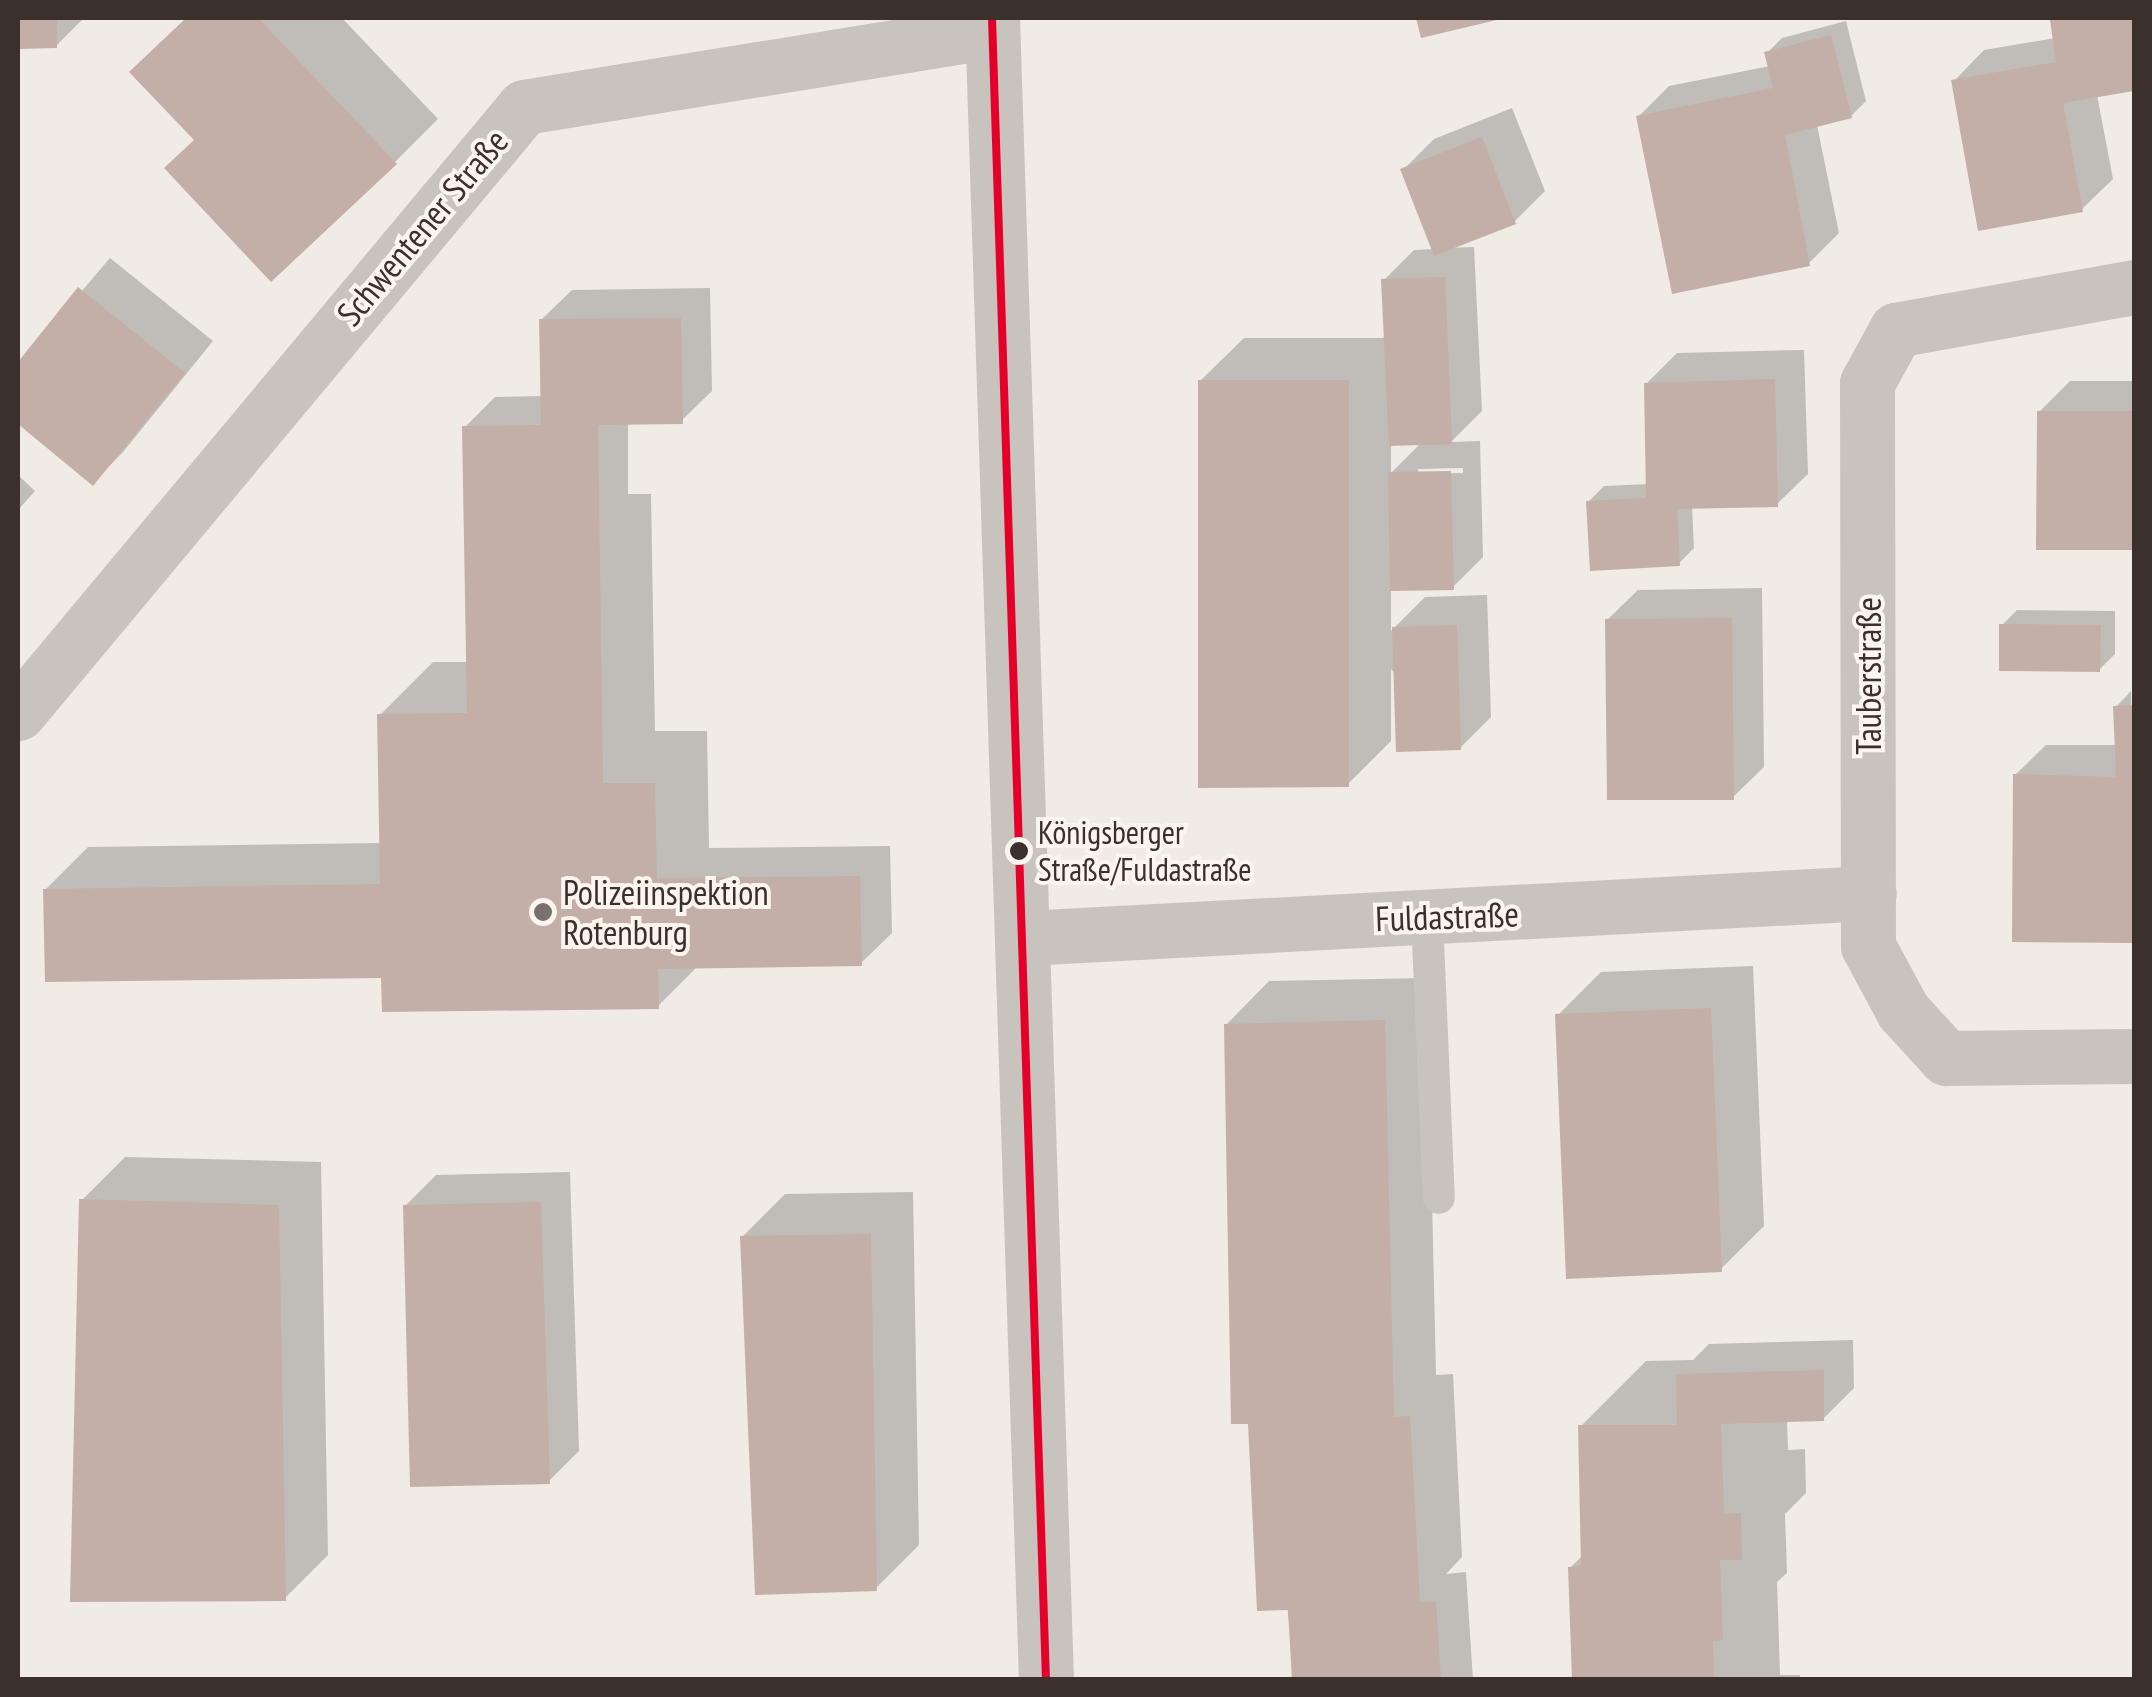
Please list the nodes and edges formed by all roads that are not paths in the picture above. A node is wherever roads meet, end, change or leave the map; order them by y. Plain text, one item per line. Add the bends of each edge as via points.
1 (992, 24) edge
2 (2134, 287) edge
3 (18, 713) edge
4 (1869, 892) junction
5 (1427, 916) junction
6 (1025, 938) junction
7 (2134, 1056) edge
8 (1439, 1198) dead end
9 (1046, 1680) edge

1 - 3 street, Schwentener Straße via 524,108
1 - 6 street
2 - 4 street, Tauberstraße via 1896,330 1867,382
4 - 5 street, Fuldastraße
4 - 7 street, Tauberstraße via 1868,946 1903,1011 1946,1058
5 - 6 street, Fuldastraße
5 - 8 lane
6 - 9 street

